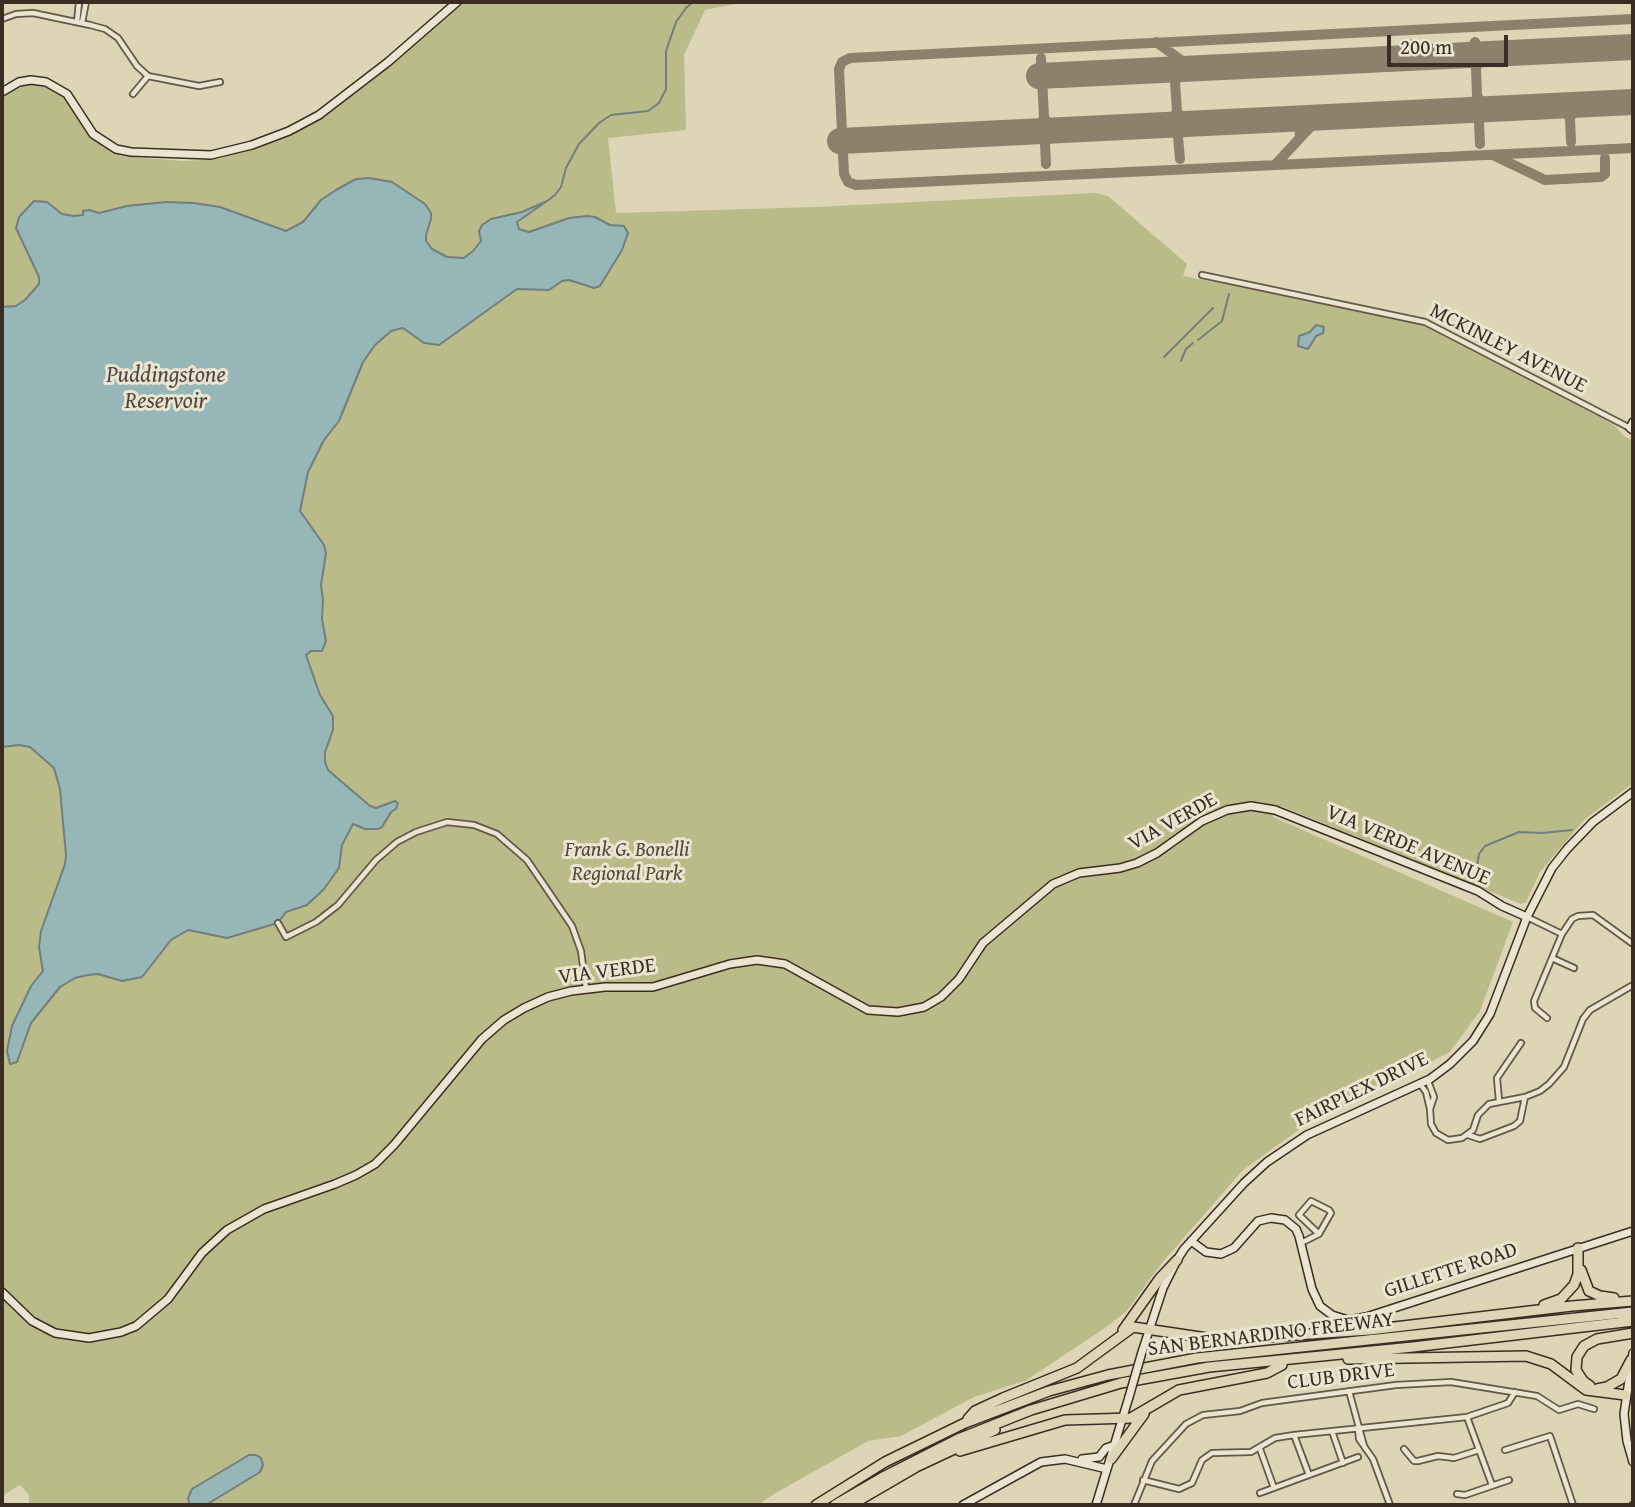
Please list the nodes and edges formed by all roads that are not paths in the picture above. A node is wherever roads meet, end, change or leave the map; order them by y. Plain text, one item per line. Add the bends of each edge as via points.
1 (79, 2) edge
2 (86, 2) edge
3 (457, 2) edge
4 (2, 19) edge
5 (79, 23) junction
6 (148, 76) junction
7 (220, 82) dead end
8 (2, 92) edge
9 (133, 94) dead end
10 (1202, 275) dead end
11 (1632, 427) edge
12 (1633, 792) edge
13 (1275, 810) joint
14 (1528, 917) junction
15 (278, 923) dead end
16 (1562, 934) junction
17 (1633, 944) edge
18 (1552, 958) junction
19 (1574, 968) dead end
20 (1633, 985) edge
21 (586, 988) junction
22 (1547, 1018) dead end
23 (1521, 1043) dead end
24 (1424, 1082) junction
25 (1525, 1097) junction
26 (1499, 1101) junction
27 (1468, 1135) junction
28 (1633, 1231) edge
29 (1319, 1234) junction
30 (1192, 1241) junction
31 (1301, 1243) junction
32 (1578, 1248) junction
33 (1177, 1260) junction
34 (2, 1293) edge
35 (1633, 1300) edge
36 (1633, 1312) edge
37 (1507, 1314) junction
38 (1633, 1319) edge
39 (1501, 1325) junction
40 (1633, 1327) edge
41 (1150, 1329) junction
42 (1369, 1330) junction
43 (1633, 1333) edge
44 (1108, 1348) junction
45 (1298, 1348) junction
46 (1238, 1353) junction
47 (1632, 1357) edge
48 (1346, 1359) junction
49 (1282, 1365) junction
50 (1597, 1389) junction
51 (1349, 1391) junction
52 (1516, 1392) junction
53 (1629, 1395) edge
54 (1594, 1409) dead end
55 (1147, 1410) junction
56 (1123, 1417) junction
57 (1467, 1417) junction
58 (965, 1423) junction
59 (1359, 1427) junction
60 (1332, 1430) junction
61 (1294, 1435) junction
62 (1115, 1445) junction
63 (1260, 1449) junction
64 (1404, 1449) dead end
65 (1479, 1450) junction
66 (1504, 1450) dead end
67 (1632, 1453) edge
68 (941, 1455) junction
69 (1358, 1458) dead end
70 (1075, 1460) junction
71 (1633, 1462) edge
72 (1343, 1463) junction
73 (1109, 1464) junction
74 (1309, 1475) junction
75 (1509, 1479) dead end
76 (1143, 1480) junction
77 (1492, 1485) junction
78 (1274, 1488) junction
79 (1261, 1493) dead end
80 (1457, 1494) dead end
81 (816, 1505) edge
82 (827, 1505) edge
83 (835, 1505) edge
84 (851, 1505) edge
85 (963, 1505) edge
86 (1096, 1505) edge
87 (1134, 1505) edge
88 (1390, 1505) edge
89 (1573, 1505) edge

1 - 5 street
2 - 5 street
3 - 8 main road via 320,115 251,145 211,155 116,149 93,135 67,94 46,82 19,82
4 - 5 street via 33,13
5 - 6 street via 111,33
6 - 7 street via 199,86
6 - 9 street
10 - 11 street, MCKINLEY AVENUE via 1425,322
12 - 14 main road, FAIRPLEX DRIVE via 1567,849 1552,868
13 - 14 main road, VIA VERDE AVENUE via 1478,891
13 - 21 main road, VIA VERDE via 1251,806 1227,810 1137,863 1079,873 1053,884 983,943 959,979 924,1007 898,1012 868,1010 785,964 757,960 653,987
14 - 16 street
14 - 24 main road, FAIRPLEX DRIVE via 1482,1028 1460,1055
15 - 21 street via 286,937 316,922 338,905 376,860 415,832 447,822 474,825 497,834 527,860 572,926
16 - 17 street via 1572,919 1593,915
16 - 18 street
18 - 19 street
18 - 22 street via 1534,1001
20 - 25 street via 1590,1010 1557,1077
21 - 34 main road, VIA VERDE via 548,997 504,1020 482,1039 375,1164 335,1184 264,1209 227,1230 168,1299 136,1326 101,1337 66,1336 32,1321
23 - 26 street via 1497,1078
24 - 27 street via 1431,1097 1431,1124 1439,1136 1452,1140
24 - 30 main road, FAIRPLEX DRIVE via 1334,1121 1286,1148 1244,1182
25 - 26 street
25 - 27 street via 1520,1121 1514,1125 1479,1139
26 - 27 street via 1483,1109
28 - 32 main road, GILLETTE ROAD
29 - 29 street via 1331,1213 1311,1200 1299,1215
29 - 31 street
30 - 31 main road, GILLETTE ROAD via 1206,1252 1225,1253 1258,1221 1271,1218 1291,1224
30 - 33 main road, FAIRPLEX DRIVE
31 - 32 main road, GILLETTE ROAD via 1315,1298 1325,1311 1348,1320
32 - 35 highway via 1581,1273 1590,1291 1606,1298
32 - 37 highway via 1578,1274 1566,1295
33 - 41 main road, FAIRPLEX DRIVE
33 - 44 highway
35 - 37 highway
36 - 39 highway, SAN BERNARDINO FREEWAY
37 - 42 highway
38 - 39 highway via 1515,1329
38 - 83 highway via 1209,1367 1121,1383 1031,1410 958,1439
39 - 45 highway, SAN BERNARDINO FREEWAY
40 - 48 highway, SAN BERNARDINO FREEWAY
41 - 42 highway via 1228,1339
41 - 44 highway via 1133,1327
41 - 56 main road, FAIRPLEX DRIVE, bridge
42 - 46 highway
43 - 50 highway via 1597,1339 1580,1351 1579,1376
44 - 58 highway via 1077,1368 975,1411
45 - 46 highway, SAN BERNARDINO FREEWAY
45 - 82 highway via 1147,1372 1048,1398 930,1446
46 - 58 highway, SAN BERNARDINO FREEWAY via 1108,1375 1049,1391
47 - 50 highway via 1621,1379
47 - 53 main road
48 - 49 highway, SAN BERNARDINO FREEWAY
48 - 53 highway via 1527,1356 1551,1364 1586,1390
49 - 55 highway via 1266,1373 1178,1390
49 - 68 highway, SAN BERNARDINO FREEWAY via 1185,1376 1101,1394 1022,1419
50 - 53 highway
51 - 52 street, CLUB DRIVE via 1451,1382
51 - 59 street
51 - 76 street, CLUB DRIVE via 1269,1401 1194,1418 1160,1451
52 - 54 street, CLUB DRIVE via 1538,1396 1559,1409 1578,1404
52 - 57 street via 1508,1402
53 - 67 main road via 1624,1428
55 - 56 highway
55 - 73 highway
56 - 62 main road, FAIRPLEX DRIVE
56 - 68 highway via 1065,1420
57 - 59 street
57 - 65 street
58 - 81 highway, SAN BERNARDINO FREEWAY via 886,1462
59 - 60 street
59 - 88 street
60 - 61 street
60 - 72 street
61 - 63 street via 1275,1438
61 - 74 street
62 - 70 main road via 1099,1457
62 - 73 main road, FAIRPLEX DRIVE
63 - 76 street via 1206,1456 1187,1487 1170,1488
63 - 78 street
64 - 65 street via 1414,1461 1454,1458
65 - 77 street
66 - 89 street via 1549,1436
67 - 71 main road
68 - 84 highway, SAN BERNARDINO FREEWAY
69 - 72 street
70 - 73 main road
70 - 85 main road via 1034,1464
72 - 74 street
73 - 86 main road, FAIRPLEX DRIVE
74 - 78 street
75 - 77 street
76 - 87 street, CLUB DRIVE
77 - 80 street
78 - 79 street

